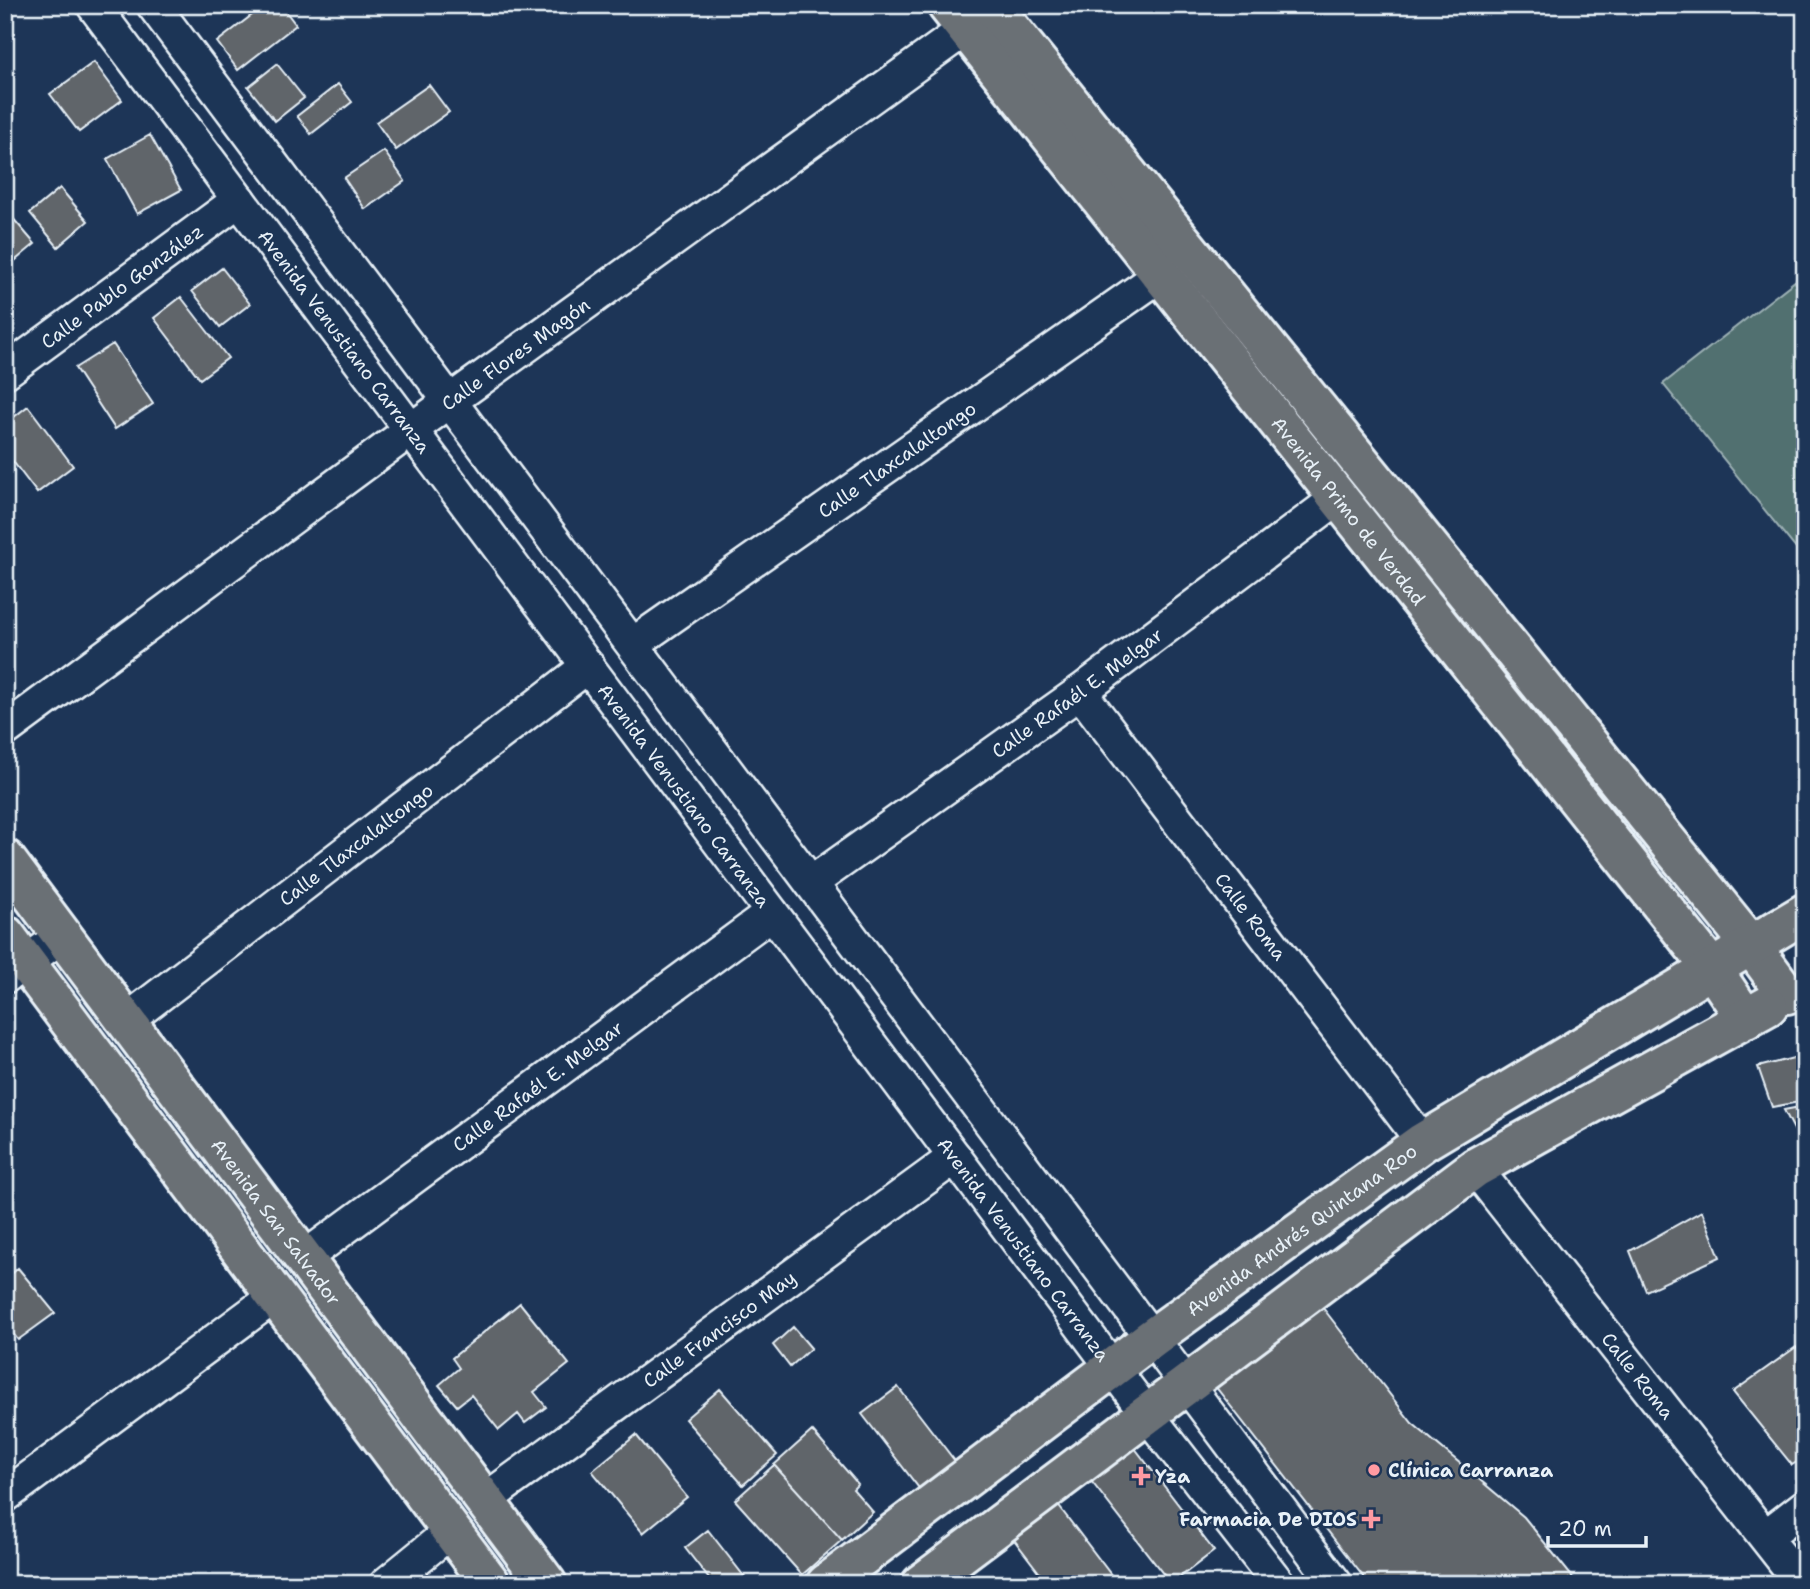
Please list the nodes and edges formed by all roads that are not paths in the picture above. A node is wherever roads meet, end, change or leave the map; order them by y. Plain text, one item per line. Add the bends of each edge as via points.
1 (93, 5) edge
2 (153, 5) edge
3 (975, 12) edge
4 (239, 200) junction
5 (1162, 274) junction
6 (5, 372) edge
7 (450, 401) junction
8 (411, 430) junction
9 (1339, 497) junction
10 (633, 644) junction
11 (588, 666) junction
12 (1080, 691) junction
13 (5, 730) edge
14 (5, 859) edge
15 (811, 883) junction
16 (772, 913) junction
17 (1805, 913) edge
18 (62, 936) junction
19 (1751, 945) junction
20 (12, 958) edge
21 (1713, 970) junction
22 (1796, 989) edge
23 (1746, 1019) junction
24 (126, 1021) junction
25 (1423, 1142) junction
26 (955, 1157) junction
27 (1475, 1168) junction
28 (304, 1258) junction
29 (275, 1296) junction
30 (1152, 1338) junction
31 (1113, 1368) junction
32 (1187, 1384) junction
33 (1147, 1414) junction
34 (5, 1496) edge
35 (485, 1500) junction
36 (1805, 1506) edge
37 (451, 1531) junction
38 (1766, 1536) junction
39 (386, 1584) edge
40 (491, 1584) edge
41 (547, 1584) edge
42 (825, 1584) edge
43 (921, 1584) edge
44 (1279, 1584) edge
45 (1336, 1584) edge
46 (1802, 1584) edge

1 - 4 street, Avenida Venustiano Carranza
2 - 7 street
3 - 5 main road, Avenida Primo de Verdad
3 - 7 street, Calle Flores Magón
3 - 19 main road, Avenida Primo de Verdad
4 - 6 street, Calle Pablo González
4 - 8 street, Avenida Venustiano Carranza
5 - 9 main road, Avenida Primo de Verdad
5 - 10 street, Calle Tlaxcalaltongo
7 - 8 street, Calle Flores Magón
7 - 10 street
8 - 11 street, Avenida Venustiano Carranza
8 - 13 street, Calle Flores Magón
9 - 12 street, Calle Rafaél E. Melgar
9 - 21 main road, Avenida Primo de Verdad
10 - 15 street
11 - 16 street, Avenida Venustiano Carranza
11 - 24 street, Calle Tlaxcalaltongo
12 - 15 street, Calle Rafaél E. Melgar
12 - 25 street, Calle Roma
14 - 18 main road, Avenida San Salvador
15 - 30 street
16 - 26 street, Avenida Venustiano Carranza
16 - 28 street, Calle Rafaél E. Melgar
17 - 19 main road, Avenida Andrés Quintana Roo
18 - 20 street
18 - 24 main road, Avenida San Salvador
19 - 21 main road, Avenida Andrés Quintana Roo
19 - 22 main road, Avenida Primo de Verdad
20 - 29 main road
21 - 23 main road, Avenida Primo de Verdad
21 - 25 main road, Avenida Andrés Quintana Roo
22 - 23 main road
23 - 27 main road
24 - 28 main road, Avenida San Salvador
25 - 30 main road, Avenida Andrés Quintana Roo
26 - 31 street, Avenida Venustiano Carranza
26 - 35 street, Calle Francisco May
27 - 32 main road
27 - 38 street, Calle Roma
28 - 35 main road, Avenida San Salvador
29 - 34 street
29 - 37 main road
30 - 31 main road, Avenida Andrés Quintana Roo
30 - 32 street
31 - 33 street, Avenida Venustiano Carranza
31 - 42 main road, Avenida Andrés Quintana Roo
32 - 33 main road
32 - 45 street
33 - 43 main road
33 - 44 street, Avenida Venustiano Carranza
35 - 41 main road, Avenida San Salvador
36 - 38 street
37 - 39 street
37 - 40 main road
38 - 46 street, Calle Roma

